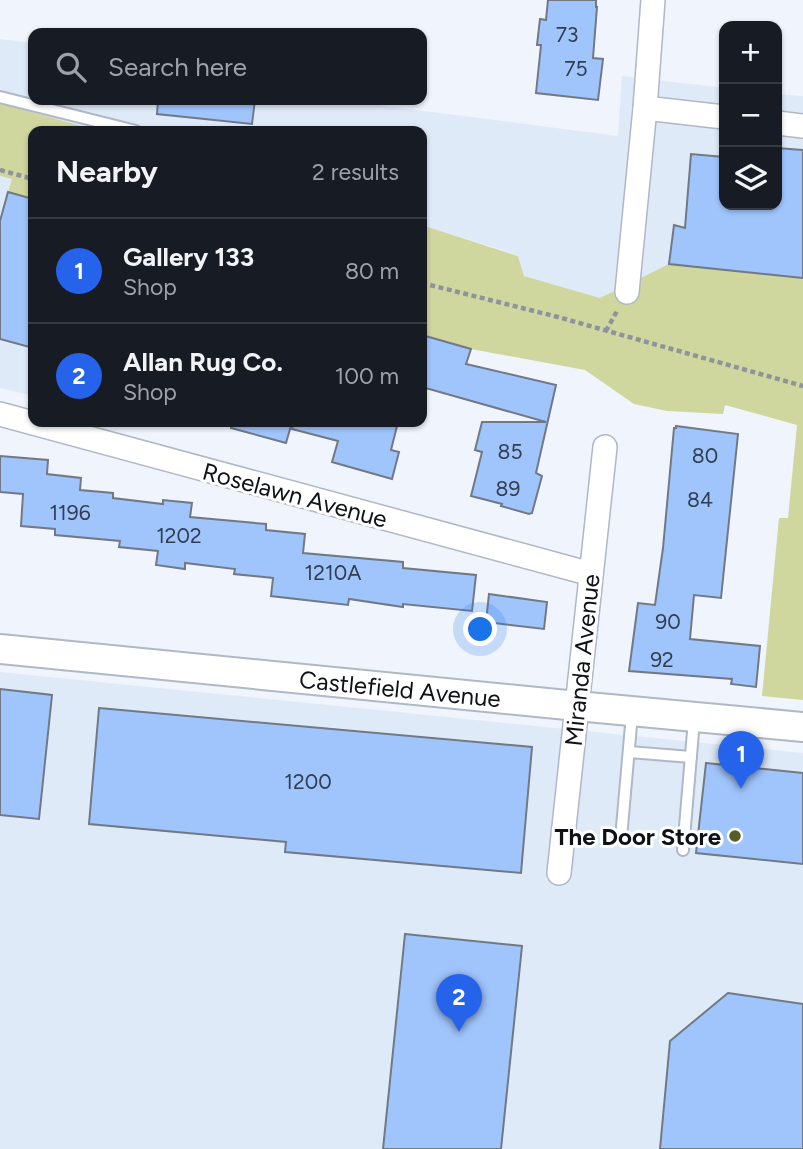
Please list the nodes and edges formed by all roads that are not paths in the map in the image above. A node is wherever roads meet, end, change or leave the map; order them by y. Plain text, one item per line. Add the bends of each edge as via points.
1 (653, 0) edge
2 (0, 97) edge
3 (28, 104) edge
4 (32, 105) edge
5 (645, 108) junction
6 (719, 116) edge
7 (782, 124) edge
8 (116, 126) edge
9 (803, 126) edge
10 (628, 292) dead end
11 (0, 414) edge
12 (28, 422) edge
13 (48, 427) edge
14 (605, 447) dead end
15 (591, 574) junction
16 (0, 649) edge
17 (577, 706) junction
18 (632, 711) junction
19 (694, 717) junction
20 (803, 727) edge
21 (629, 752) junction
22 (691, 757) junction
23 (621, 838) dead end
24 (682, 850) dead end
25 (559, 873) dead end

1 - 5 street
2 - 3 lane
4 - 8 lane
5 - 6 street
5 - 10 street
7 - 9 street
11 - 12 street, Roselawn Avenue
13 - 15 street, Roselawn Avenue
14 - 15 street, Miranda Avenue
15 - 17 street, Miranda Avenue
16 - 17 street, Castlefield Avenue
17 - 18 street, Castlefield Avenue
17 - 25 street, Miranda Avenue
18 - 19 street, Castlefield Avenue
18 - 21 lane
19 - 20 street, Castlefield Avenue
19 - 22 lane
21 - 22 lane
21 - 23 lane
22 - 24 lane

